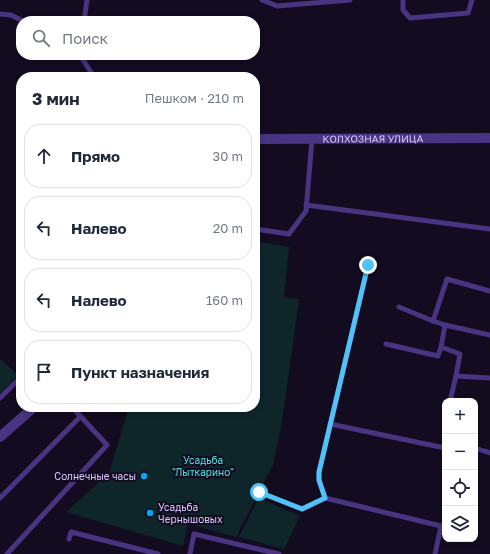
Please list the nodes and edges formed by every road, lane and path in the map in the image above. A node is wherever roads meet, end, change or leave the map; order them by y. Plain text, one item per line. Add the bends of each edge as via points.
1 (87, 0) edge
2 (262, 0) edge
3 (350, 0) edge
4 (402, 0) edge
5 (472, 0) edge
6 (0, 14) edge
7 (85, 16) edge
8 (16, 18) edge
9 (83, 60) edge
10 (91, 72) edge
11 (490, 138) edge
12 (260, 139) edge
13 (312, 139) junction
14 (306, 205) junction
15 (490, 229) edge
16 (260, 230) edge
17 (368, 265) dead end
18 (490, 291) edge
19 (399, 307) dead end
20 (433, 321) junction
21 (445, 325) junction
22 (490, 335) edge
23 (386, 344) dead end
24 (441, 347) junction
25 (456, 376) junction
26 (490, 378) edge
27 (16, 382) edge
28 (0, 398) edge
29 (451, 398) edge
30 (28, 412) edge
31 (76, 412) edge
32 (80, 417) junction
33 (330, 424) junction
34 (0, 437) edge
35 (442, 447) edge
36 (478, 449) edge
37 (490, 453) edge
38 (259, 492) dead end
39 (0, 498) edge
40 (325, 498) junction
41 (69, 539) dead end
42 (7, 554) edge
43 (158, 554) edge
44 (190, 554) edge
45 (279, 554) edge
46 (435, 554) edge

1 - 7 lane
2 - 3 lane via 277,6
4 - 5 lane via 404,10 410,18 468,13
6 - 8 lane
9 - 10 lane
11 - 13 street, КОЛХОЗНАЯ УЛИЦА
12 - 13 street, КОЛХОЗНАЯ УЛИЦА
13 - 14 lane
14 - 15 lane
14 - 16 lane via 306,211 289,234
17 - 33 lane
18 - 20 lane via 447,279
19 - 20 lane
20 - 21 lane
21 - 22 lane
21 - 24 lane
23 - 24 lane via 438,356
24 - 25 lane via 460,354
25 - 26 lane
25 - 29 lane
27 - 28 lane
30 - 34 street
31 - 32 lane
32 - 39 lane
32 - 42 lane via 107,445
33 - 35 lane
33 - 40 lane via 319,472
36 - 37 lane
38 - 40 lane via 302,509
40 - 46 lane via 441,526
41 - 43 lane via 72,532
44 - 45 lane via 194,534

